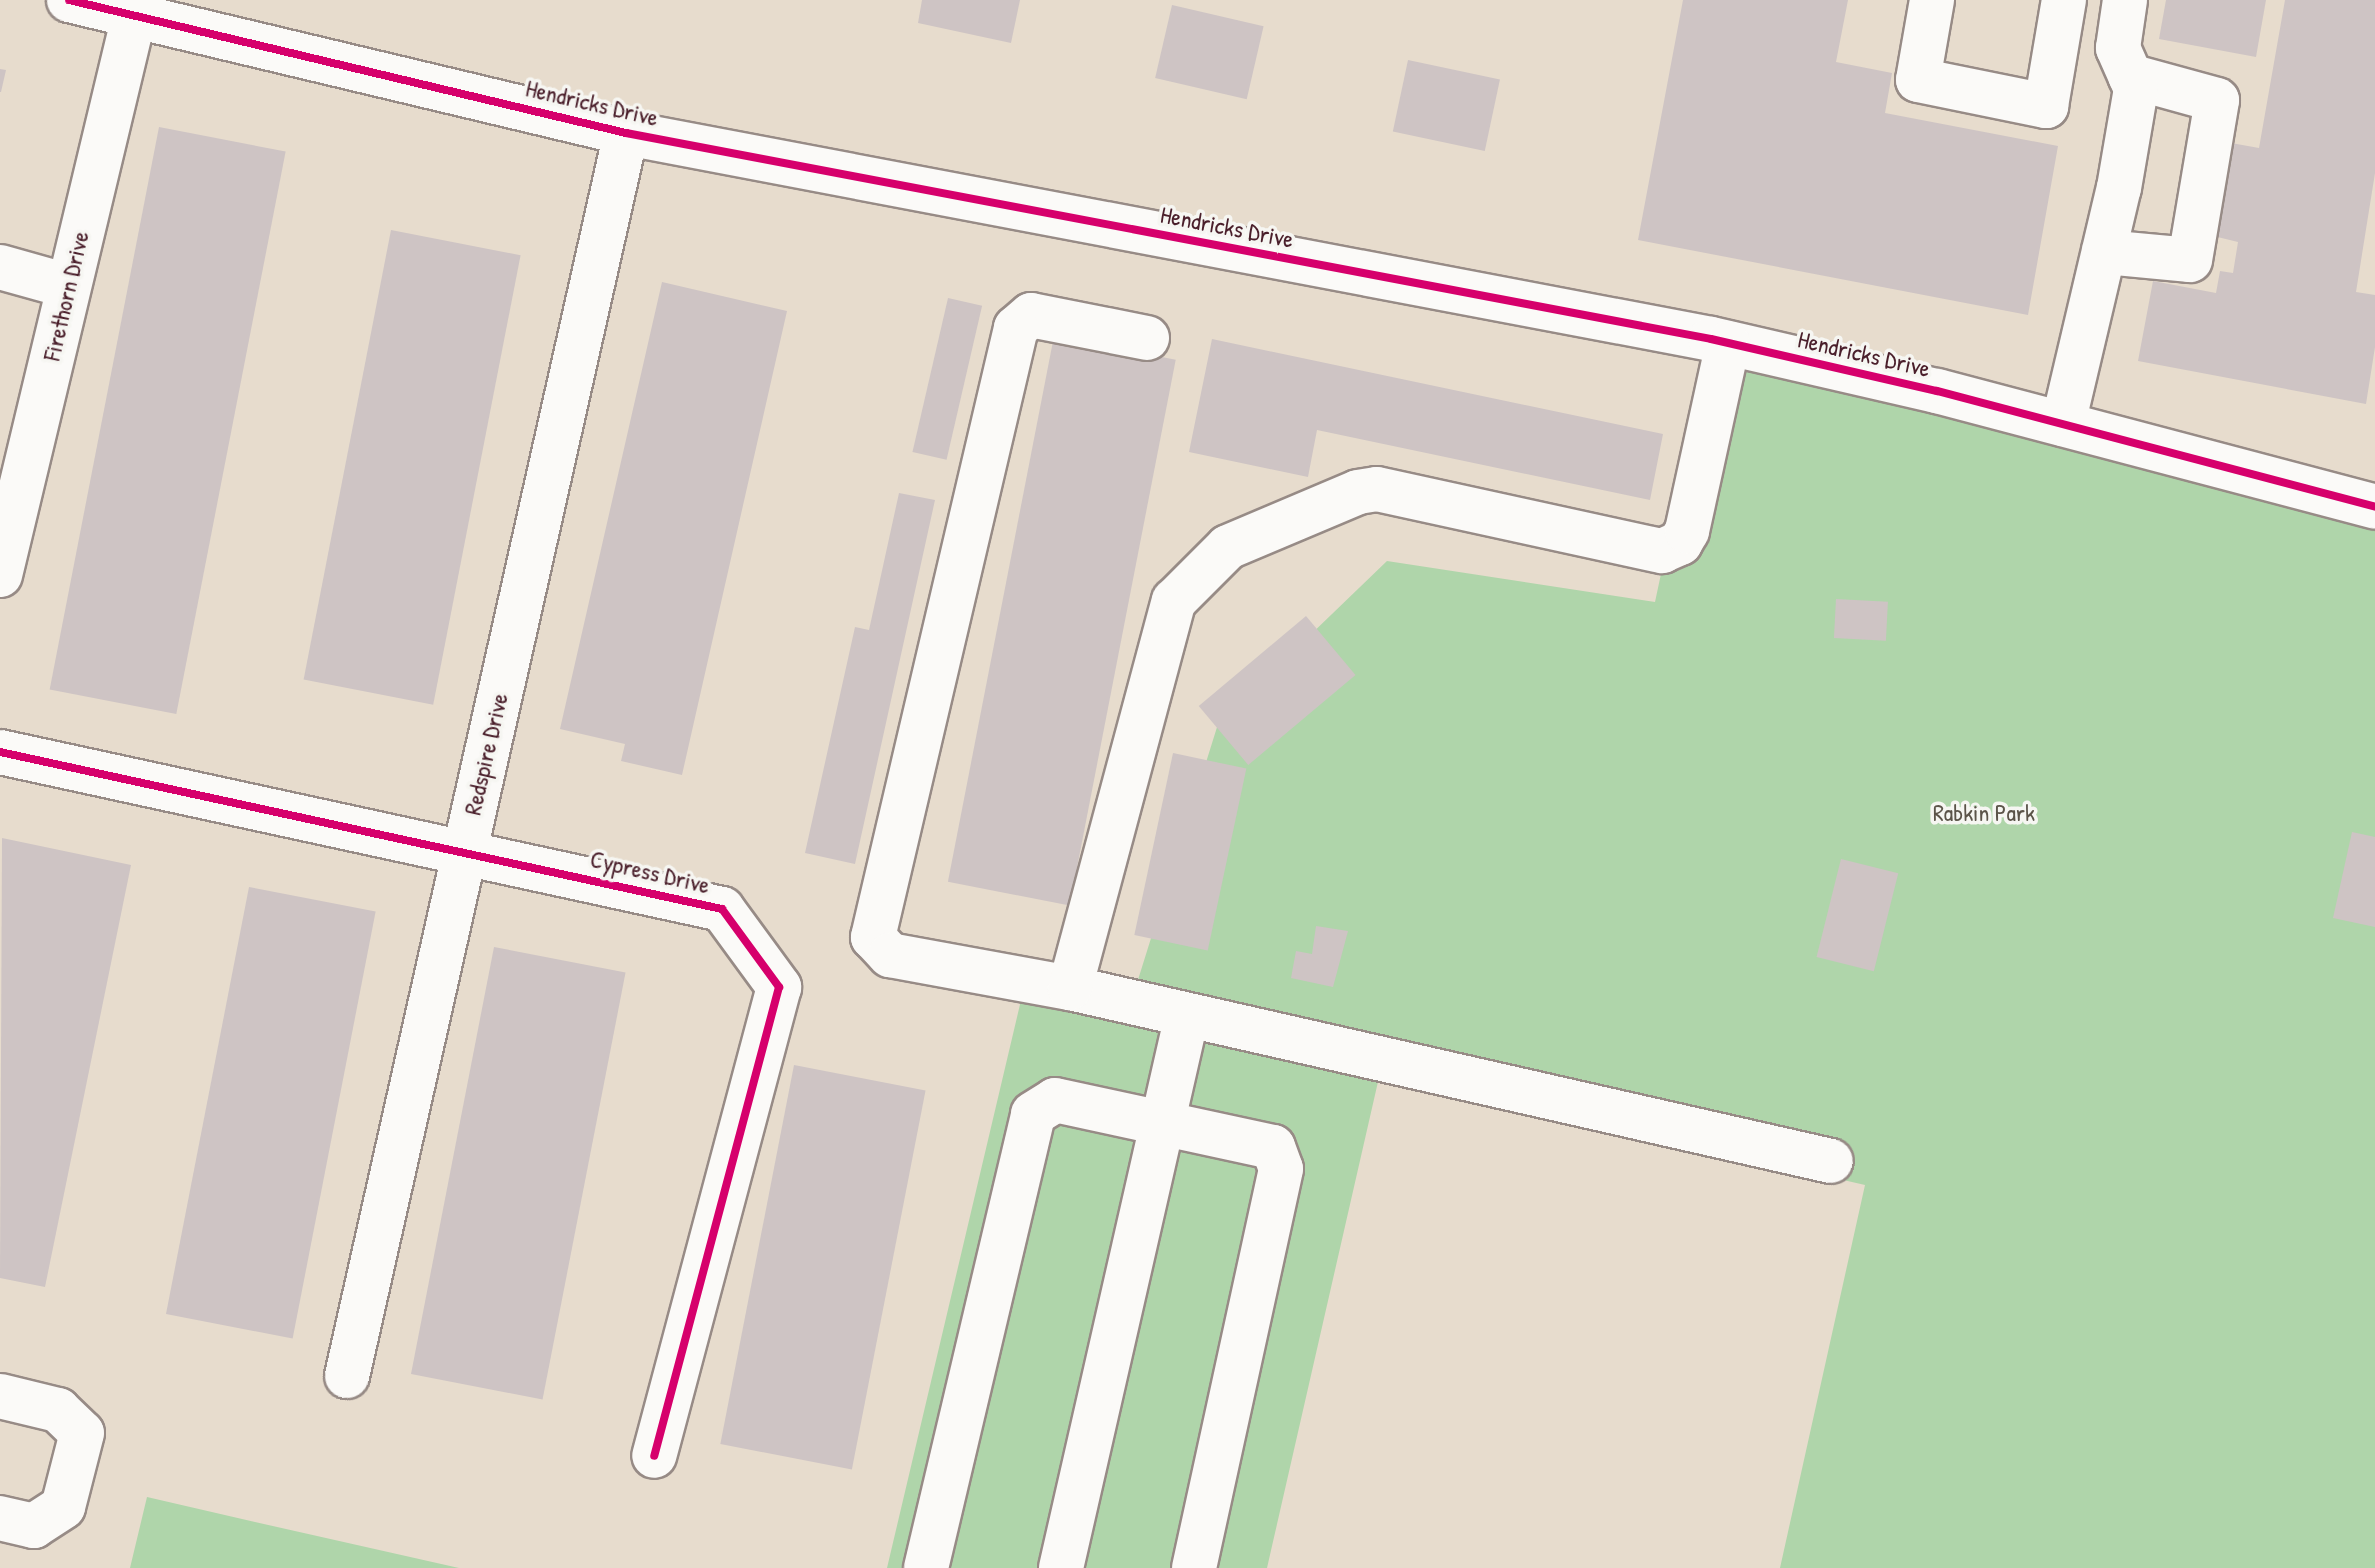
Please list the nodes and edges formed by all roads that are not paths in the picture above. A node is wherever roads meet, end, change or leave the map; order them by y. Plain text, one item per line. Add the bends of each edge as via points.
1 (69, 0) edge
2 (1932, 0) edge
3 (2064, 0) edge
4 (2125, 0) edge
5 (134, 16) junction
6 (2130, 76) junction
7 (626, 133) junction
8 (2104, 252) junction
9 (0, 267) edge
10 (68, 286) junction
11 (1147, 338) dead end
12 (1728, 343) junction
13 (2063, 424) junction
14 (2375, 507) edge
15 (0, 575) edge
16 (0, 752) edge
17 (464, 849) junction
18 (1070, 988) junction
19 (1187, 1015) junction
20 (1161, 1121) junction
21 (1831, 1161) dead end
22 (347, 1376) dead end
23 (0, 1396) edge
24 (654, 1456) dead end
25 (0, 1518) edge
26 (926, 1568) edge
27 (1061, 1568) edge
28 (1194, 1568) edge

1 - 5 street, Hendricks Drive
2 - 3 street via 1918,80 2046,106
4 - 6 street via 2118,48
5 - 7 street, Hendricks Drive
5 - 10 street, Firethorn Drive
6 - 8 street via 2136,89
6 - 8 street via 2217,100 2190,260
7 - 12 street, Hendricks Drive
7 - 17 street, Redspire Drive
8 - 13 street
9 - 10 street
10 - 15 street, Firethorn Drive
11 - 18 street via 1031,315 1016,328 873,937 890,955
12 - 13 street, Hendricks Drive
12 - 18 street via 1687,531 1680,543 1662,551 1377,489 1358,492 1228,547 1174,601
13 - 14 street, Hendricks Drive
16 - 17 street, Cypress Drive
17 - 22 street, Redspire Drive
17 - 24 street, Cypress Drive via 722,909 779,987
18 - 19 street
19 - 20 street
19 - 21 street
20 - 26 street via 1055,1100 1033,1114
20 - 27 street
20 - 28 street via 1273,1147 1281,1169
23 - 25 street via 58,1410 82,1433 63,1507 34,1526

